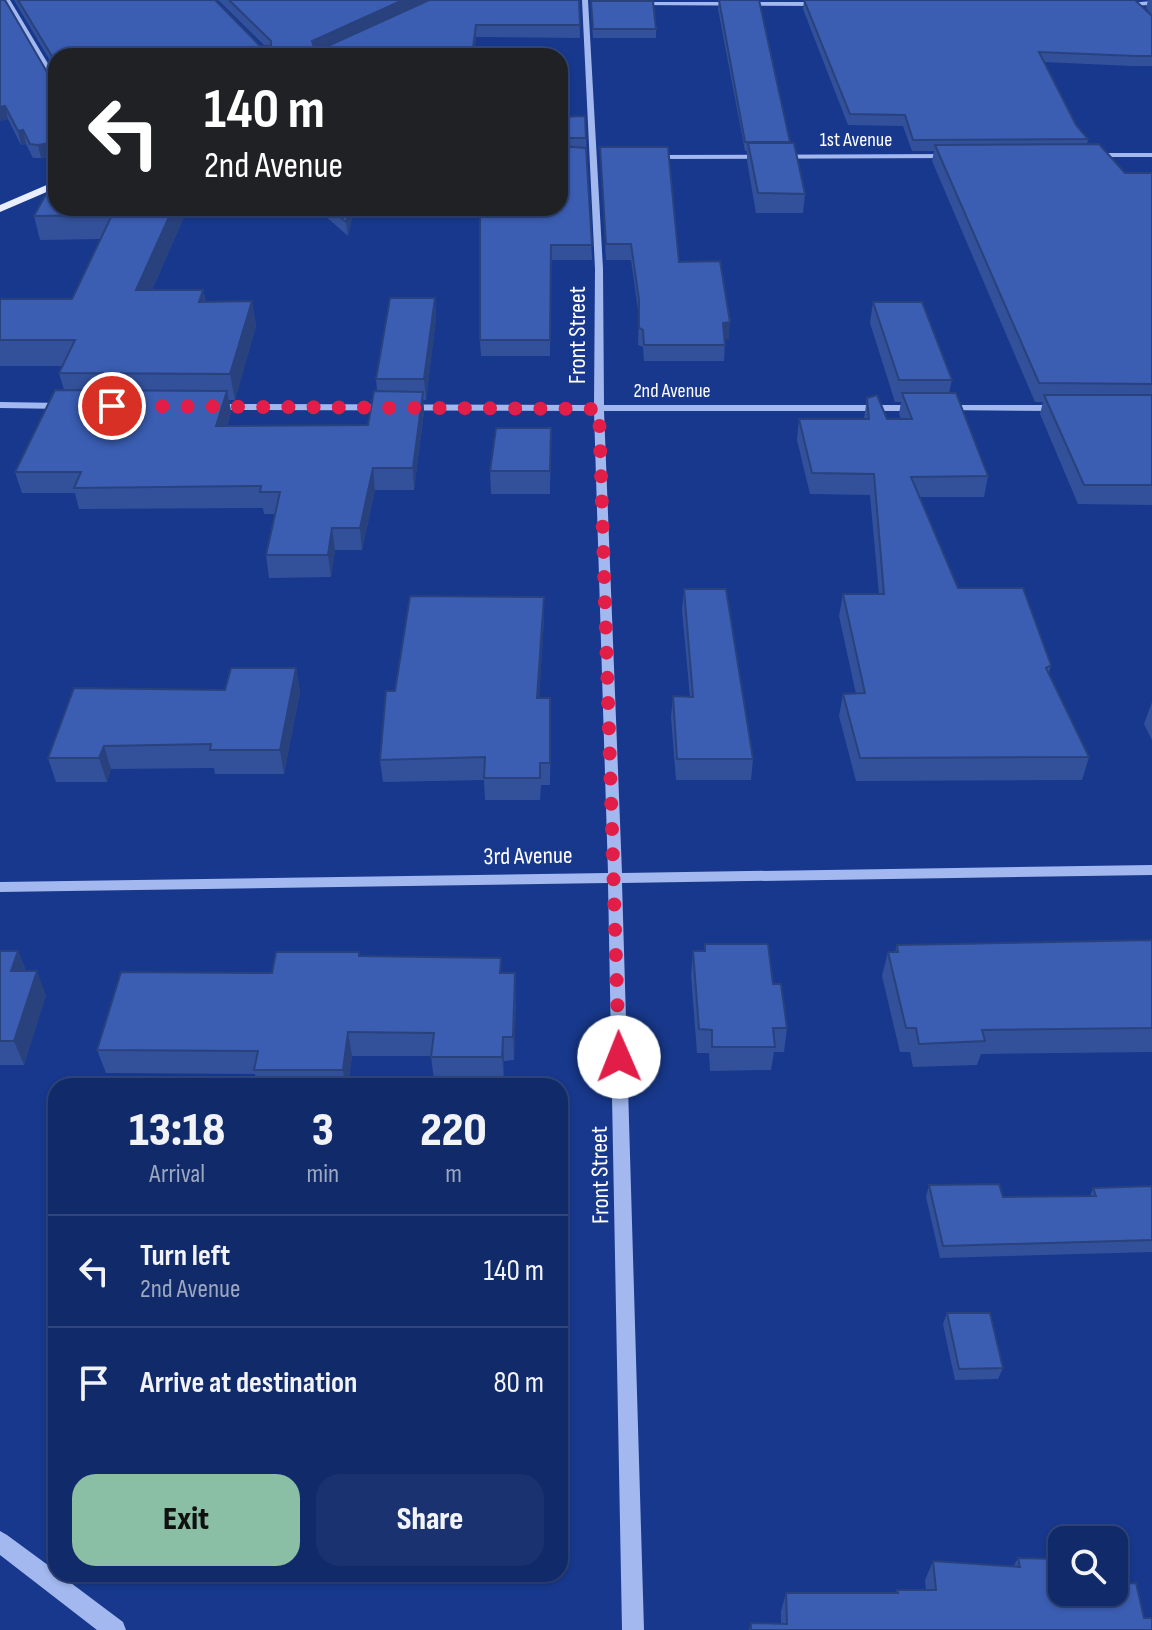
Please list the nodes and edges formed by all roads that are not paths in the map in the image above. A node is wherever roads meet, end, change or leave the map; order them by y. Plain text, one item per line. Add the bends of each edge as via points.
1 (7, 0) edge
2 (1132, 2) edge
3 (580, 3) edge
4 (1152, 3) edge
5 (601, 4) edge
6 (632, 4) edge
7 (836, 4) edge
8 (1118, 4) edge
9 (1140, 11) edge
10 (48, 69) edge
11 (1088, 155) edge
12 (1152, 155) edge
13 (961, 156) edge
14 (588, 157) junction
15 (610, 157) edge
16 (641, 157) edge
17 (48, 188) edge
18 (0, 209) edge
19 (0, 405) edge
20 (83, 406) edge
21 (193, 407) edge
22 (1073, 408) edge
23 (599, 409) junction
24 (1152, 870) edge
25 (615, 877) junction
26 (0, 887) edge
27 (0, 1542) edge
28 (48, 1579) edge
29 (52, 1582) edge
30 (115, 1630) edge
31 (633, 1630) edge

1 - 10 street
2 - 4 street
2 - 8 street
2 - 9 street
3 - 5 street
3 - 14 street, Front Street
6 - 7 street
11 - 12 street
13 - 16 street, 1st Avenue
14 - 15 street
14 - 23 street, Front Street via 599,269
17 - 18 main road
19 - 20 street
21 - 23 street, 2nd Avenue
22 - 23 street, 2nd Avenue
23 - 25 street, Front Street
24 - 25 street, 3rd Avenue
25 - 26 street, 3rd Avenue
25 - 31 street, Front Street
27 - 28 street
29 - 30 street

